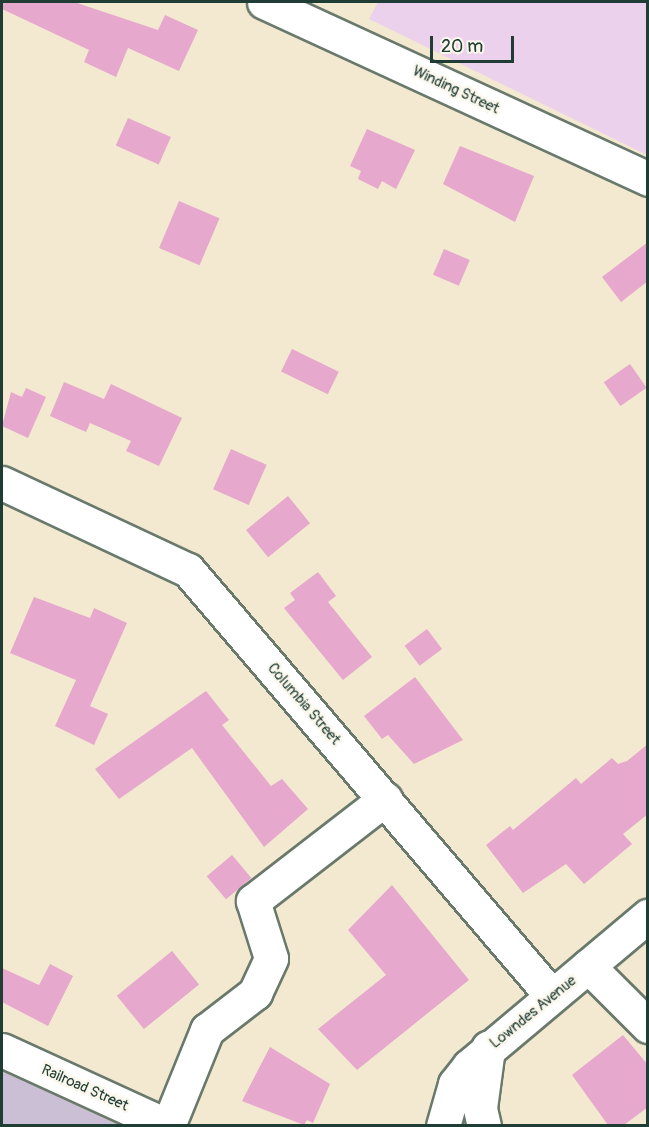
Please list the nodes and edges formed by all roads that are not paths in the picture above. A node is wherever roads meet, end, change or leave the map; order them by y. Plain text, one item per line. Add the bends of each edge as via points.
1 (264, 2) edge
2 (648, 179) edge
3 (2, 483) edge
4 (385, 799) junction
5 (648, 916) edge
6 (588, 966) junction
7 (552, 996) junction
8 (648, 1026) edge
9 (488, 1048) junction
10 (2, 1050) edge
11 (168, 1125) edge
12 (443, 1125) edge
13 (484, 1125) edge

1 - 2 street, Winding Street
3 - 4 street, Columbia Street via 188,570
4 - 7 street, Columbia Street
4 - 11 street via 253,902 271,958 255,993 207,1029
5 - 6 street, Lowndes Avenue
6 - 7 street, Lowndes Avenue
6 - 8 street
7 - 9 street, Lowndes Avenue
9 - 12 street, Lowndes Avenue via 454,1084
9 - 13 street via 480,1107
10 - 11 street, Railroad Street

